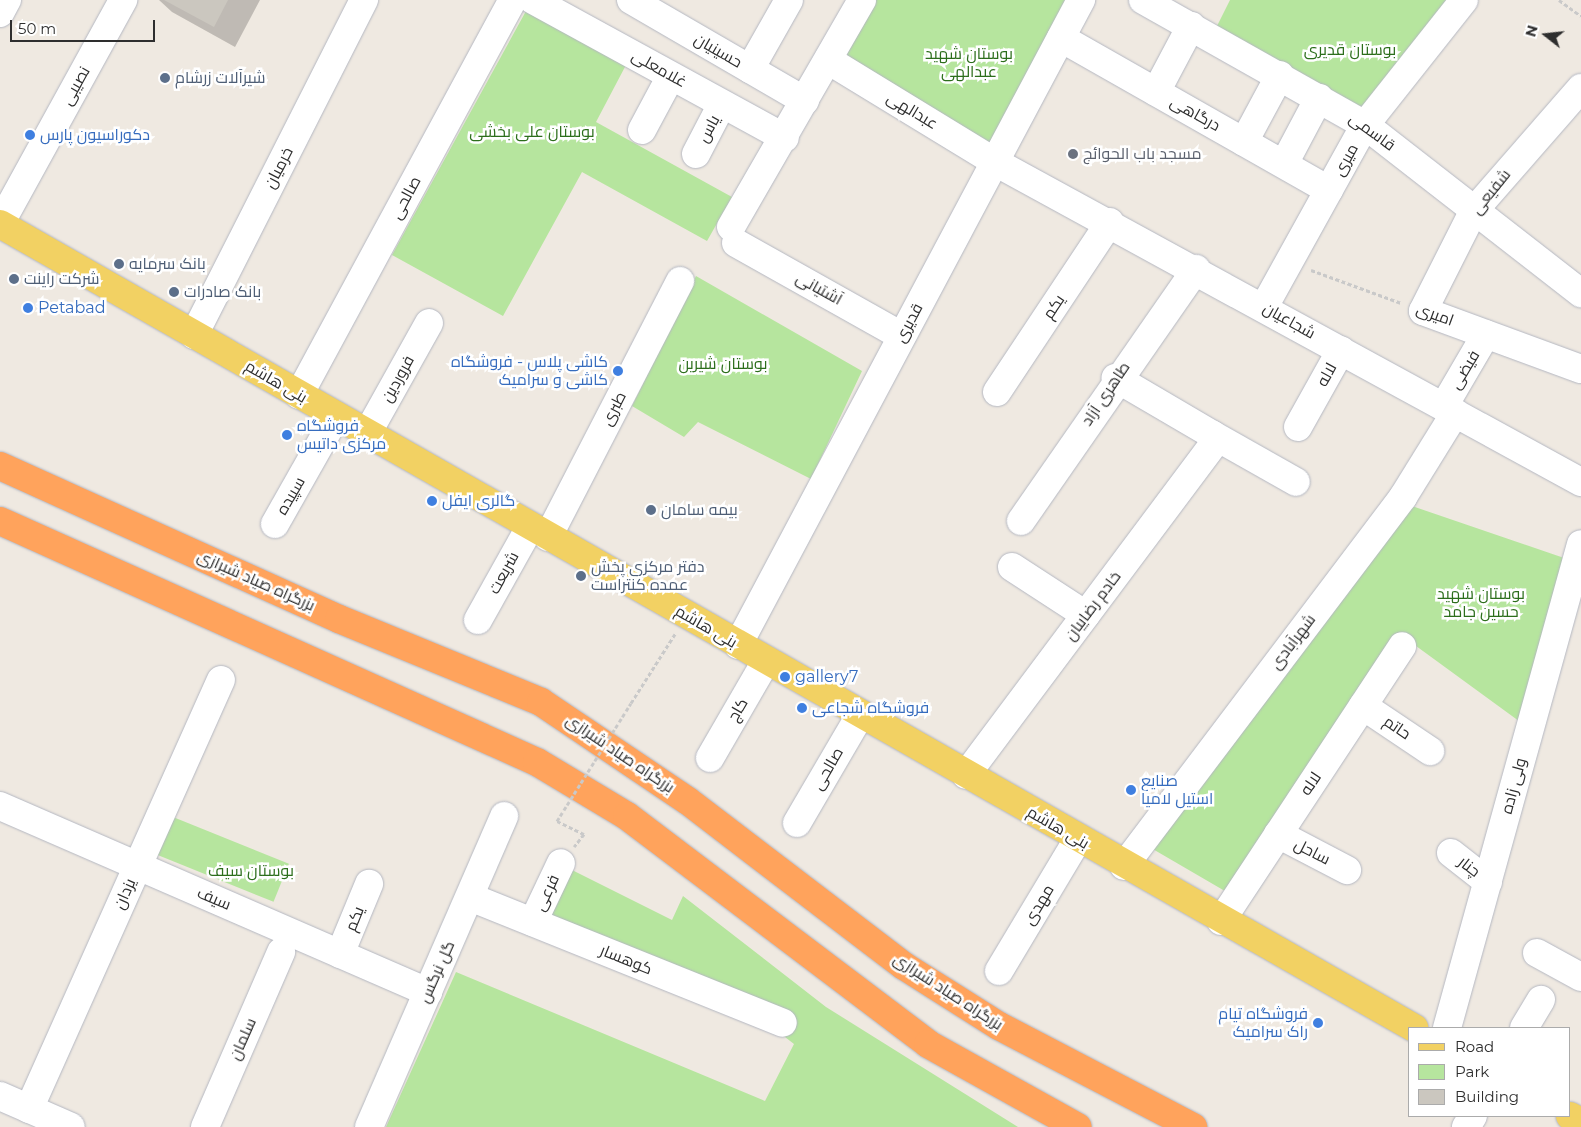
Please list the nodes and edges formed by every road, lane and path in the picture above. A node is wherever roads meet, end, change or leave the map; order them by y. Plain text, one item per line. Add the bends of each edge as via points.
1 (7, 0) edge
2 (123, 0) edge
3 (364, 0) edge
4 (513, 0) edge
5 (533, 0) edge
6 (631, 0) edge
7 (789, 0) edge
8 (862, 0) edge
9 (1081, 0) edge
10 (1143, 0) edge
11 (1464, 0) edge
12 (1558, 0) edge
13 (663, 8) edge
14 (0, 13) edge
15 (1581, 16) edge
16 (1191, 26) junction
17 (1060, 38) junction
18 (828, 60) junction
19 (750, 69) junction
20 (671, 76) junction
21 (1280, 76) junction
22 (1581, 88) edge
23 (1156, 92) junction
24 (1319, 98) junction
25 (805, 101) junction
26 (722, 104) junction
27 (1365, 125) junction
28 (642, 130) dead end
29 (785, 138) junction
30 (1244, 142) junction
31 (696, 154) dead end
32 (995, 162) junction
33 (1284, 164) junction
34 (1330, 190) junction
35 (1473, 212) junction
36 (1110, 222) junction
37 (0, 224) edge
38 (1289, 262) junction
39 (1196, 269) junction
40 (680, 281) dead end
41 (1581, 294) edge
42 (1264, 307) junction
43 (1423, 311) junction
44 (428, 323) dead end
45 (1486, 334) junction
46 (194, 335) junction
47 (902, 336) junction
48 (1341, 350) junction
49 (1581, 369) edge
50 (1116, 378) junction
51 (997, 392) dead end
52 (300, 395) junction
53 (1449, 410) junction
54 (336, 416) junction
55 (1298, 427) dead end
56 (367, 434) junction
57 (1213, 435) junction
58 (0, 466) edge
59 (1581, 481) edge
60 (1296, 482) dead end
61 (0, 521) edge
62 (1021, 521) dead end
63 (275, 524) dead end
64 (539, 532) junction
65 (1581, 544) edge
66 (1012, 567) dead end
67 (686, 616) junction
68 (1086, 616) junction
69 (478, 620) dead end
70 (738, 645) junction
71 (1402, 646) dead end
72 (766, 661) junction
73 (221, 680) dead end
74 (1363, 706) junction
75 (860, 715) junction
76 (1430, 751) dead end
77 (710, 758) dead end
78 (966, 776) junction
79 (0, 806) edge
80 (504, 816) dead end
81 (797, 823) dead end
82 (584, 834) dead end
83 (1278, 834) junction
84 (1078, 840) junction
85 (1451, 853) dead end
86 (561, 863) dead end
87 (138, 865) junction
88 (1124, 866) junction
89 (1347, 870) dead end
90 (1488, 882) junction
91 (369, 884) dead end
92 (470, 897) junction
93 (1221, 921) junction
94 (533, 922) junction
95 (281, 952) dead end
96 (1537, 953) dead end
97 (340, 954) junction
98 (999, 971) dead end
99 (1581, 977) edge
100 (428, 992) junction
101 (1542, 1000) dead end
102 (783, 1023) dead end
103 (1412, 1027) edge
104 (1447, 1027) edge
105 (1525, 1027) edge
106 (0, 1096) edge
107 (29, 1109) junction
108 (71, 1127) edge
109 (205, 1127) edge
110 (369, 1127) edge
111 (1078, 1127) edge
112 (1193, 1127) edge

1 - 14 street
2 - 37 street, نصیبی
3 - 46 street, خرمیان
4 - 52 street, صالحی
5 - 20 street, غلامعلی
6 - 13 street, حسینیان
7 - 19 street
8 - 18 street
9 - 17 street, قدیری
10 - 16 street, قاسمی
11 - 27 street, میری
12 - 15 path
13 - 19 street, حسینیان
16 - 21 street, قاسمی
16 - 23 street
17 - 23 street, درگاهی
17 - 32 street, قدیری
18 - 25 street
18 - 32 street, عبدالهی
19 - 25 street, حسینیان
20 - 26 street, غلامعلی
20 - 28 street
21 - 24 street, قاسمی
21 - 30 street
22 - 35 street, شفیعی
23 - 30 street, درگاهی
24 - 27 street, قاسمی
24 - 33 street
25 - 29 street
26 - 29 street, غلامعلی
26 - 31 street, یاس
27 - 34 street, میری
27 - 35 street, قاسمی
29 - 47 street, آشتیانی via 734,235
30 - 33 street, درگاهی
32 - 36 street, شجاعیان
32 - 47 street, قدیری
33 - 34 street, درگاهی
34 - 38 street, میری
35 - 41 street, قاسمی
35 - 43 street, شفیعی
36 - 39 street, شجاعیان
36 - 51 street, یکم
37 - 46 main road, بنی هاشم
38 - 42 street, میری
38 - 43 path, امیری
39 - 42 street, شجاعیان
39 - 50 street, طاهری آزاد
40 - 64 street, طبری
42 - 48 street, شجاعیان
43 - 45 street, امیری
44 - 56 street, فروردین
45 - 49 street, امیری
45 - 53 street, فیضی
46 - 52 main road, بنی هاشم
47 - 70 street, قدیری
48 - 53 street, شجاعیان
48 - 55 street, لاله
50 - 57 street
50 - 62 street, طاهری آزاد
52 - 54 main road, بنی هاشم
53 - 59 street, شجاعیان
53 - 88 street, شهرآبادی via 1403,497
54 - 56 main road, بنی هاشم
54 - 63 street, سپیده
56 - 64 main road, بنی هاشم
57 - 60 street
57 - 68 street, خادم رضاییان via 1214,444
58 - 112 highway, بزرگراه صیاد شیرازی via 339,618 541,702 688,800 904,966 1008,1031
61 - 111 highway via 537,762 627,816 928,1044
64 - 67 main road, بنی هاشم
64 - 69 street, شریعت
65 - 90 street, ولی زاده
66 - 68 street
67 - 70 main road, بنی هاشم
67 - 82 path, bridge via 557,821
68 - 78 street, خادم رضاییان
70 - 72 main road, بنی هاشم
71 - 74 street, لاله
72 - 75 main road, بنی هاشم
72 - 77 street, کاج
73 - 87 street, یزدان
74 - 76 street, حاتم
74 - 83 street, لاله
75 - 78 main road, بنی هاشم
75 - 81 street, صالحی
78 - 84 main road, بنی هاشم
79 - 87 street, سیف
80 - 92 street, گل نرگس
83 - 89 street, ساحل
83 - 93 street, لاله
84 - 88 main road, بنی هاشم
84 - 98 street, مهدی
85 - 90 street, چنار
86 - 94 street, فرعی
87 - 97 street, سیف
87 - 107 street, یزدان
88 - 93 main road, بنی هاشم
90 - 104 street, ولی زاده
91 - 97 street, یکم
92 - 94 street, کوهسار
92 - 100 street, گل نرگس
93 - 103 main road, بنی هاشم
94 - 102 street, کوهسار
95 - 109 street, سلمان
96 - 99 street
97 - 100 street, سیف
100 - 110 street, گل نرگس
101 - 105 street
106 - 107 street
107 - 108 street

